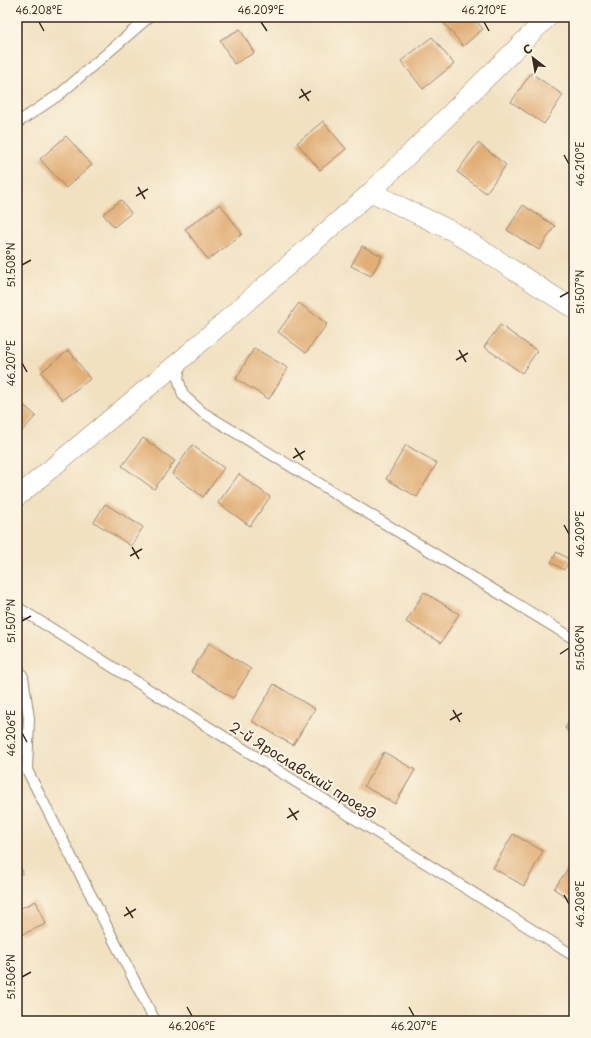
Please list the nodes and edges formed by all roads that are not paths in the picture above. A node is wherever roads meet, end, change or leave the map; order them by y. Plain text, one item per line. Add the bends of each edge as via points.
1 (149, 17) edge
2 (548, 17) edge
3 (17, 122) edge
4 (371, 192) junction
5 (574, 309) edge
6 (181, 360) junction
7 (17, 497) edge
8 (17, 607) edge
9 (574, 639) edge
10 (17, 666) edge
11 (574, 956) edge
12 (155, 1021) edge

1 - 3 lane via 60,94
2 - 4 street
4 - 5 street via 454,232
4 - 6 street
6 - 7 street
6 - 9 lane via 178,378 183,395 202,412
8 - 11 lane, 2-й Ярославский проезд
10 - 12 lane via 23,678 29,718 27,770

